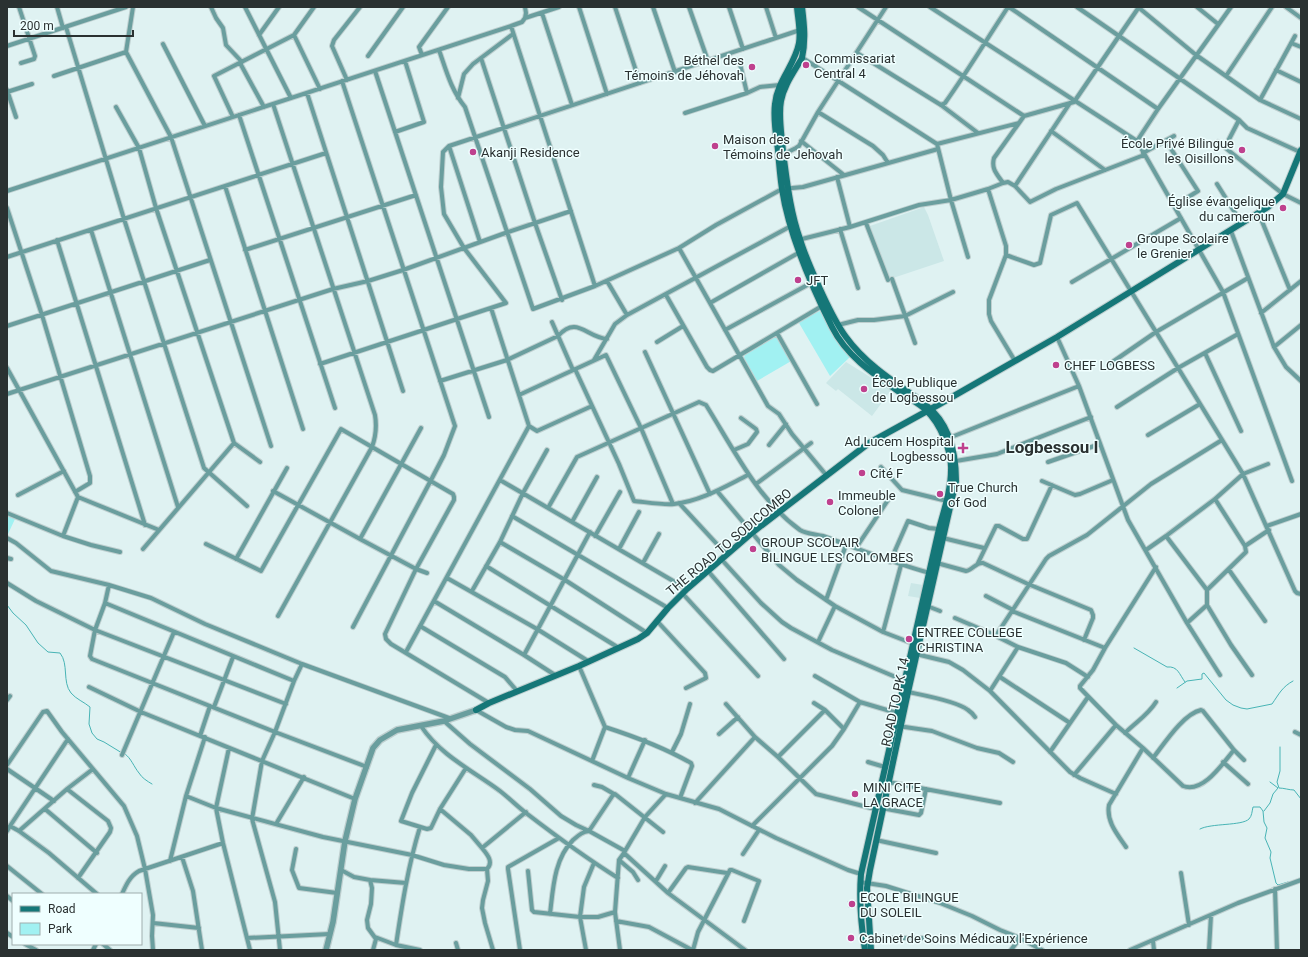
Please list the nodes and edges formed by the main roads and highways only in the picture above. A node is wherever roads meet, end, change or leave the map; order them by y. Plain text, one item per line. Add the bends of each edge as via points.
1 (797, 7) edge
2 (802, 7) edge
3 (1300, 154) edge
4 (785, 189) junction
5 (798, 240) junction
6 (929, 410) junction
7 (936, 418) junction
8 (916, 645) junction
9 (476, 710) road end
10 (897, 726) junction
11 (878, 808) junction
12 (865, 950) edge
13 (871, 950) edge

1 - 4 main road via 800,30 798,43 776,95 774,112
2 - 4 main road via 805,33 802,58 786,86 781,103
3 - 6 main road, THE ROAD TO SODICOMBO via 1283,194 1259,214 1057,337
4 - 5 main road
4 - 5 main road via 791,226
5 - 6 main road via 838,325 873,365
5 - 6 main road via 800,252 822,306 850,353 878,377
6 - 7 main road
6 - 9 main road, THE ROAD TO SODICOMBO via 869,443 778,512 685,592 648,633 620,648
7 - 8 main road, ROAD TO PK 14 via 951,462 951,479
7 - 8 main road, ROAD TO PK 14 via 949,438 956,462 956,481
8 - 10 main road, ROAD TO PK 14
8 - 10 main road, ROAD TO PK 14 via 908,692
10 - 11 main road, ROAD TO PK 14 via 885,767
10 - 11 main road, ROAD TO PK 14 via 888,782
11 - 12 main road, ROAD TO PK 14 via 860,882
11 - 13 main road, ROAD TO PK 14 via 876,840 868,884

